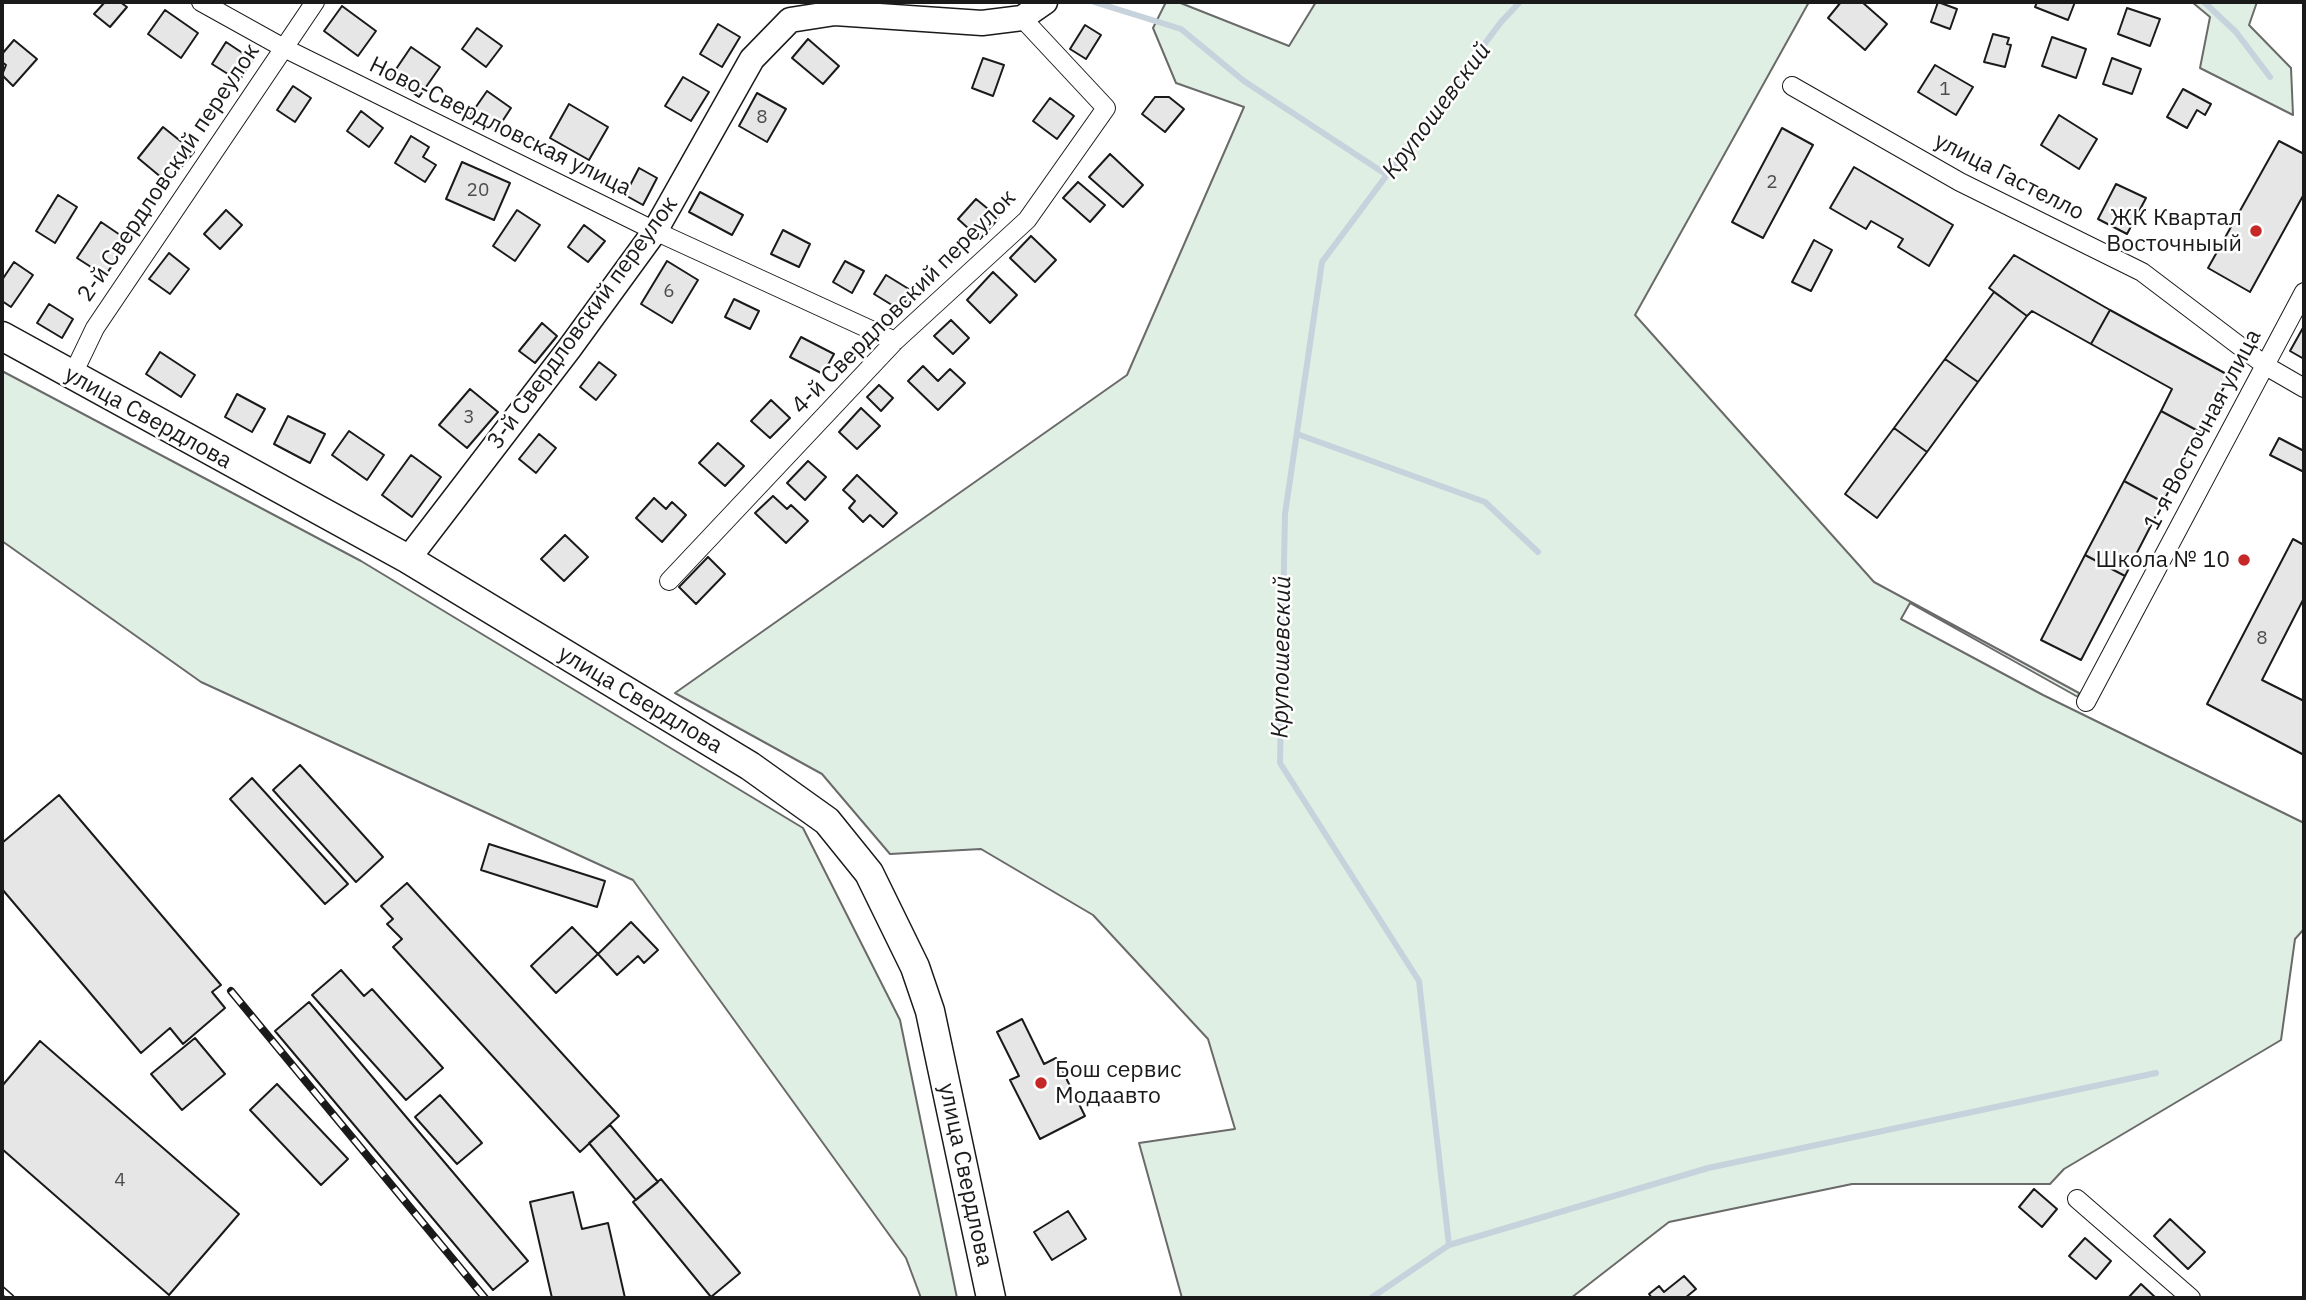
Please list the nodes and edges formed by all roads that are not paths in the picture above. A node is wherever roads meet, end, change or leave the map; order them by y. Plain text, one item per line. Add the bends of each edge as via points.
1 (201, 2) edge
2 (315, 2) edge
3 (1045, 2) edge
4 (1022, 18) junction
5 (282, 47) junction
6 (1792, 86) dead end
7 (655, 231) junction
8 (2304, 292) edge
9 (2, 336) edge
10 (895, 341) junction
11 (2266, 366) junction
12 (72, 376) junction
13 (2304, 388) edge
14 (408, 559) junction
15 (669, 581) dead end
16 (2087, 702) dead end
17 (2077, 1199) dead end
18 (991, 1298) edge
19 (2191, 1298) edge

1 - 5 street, Ново-Свердловская улица
2 - 5 street, 2-й Свердловский переулок
3 - 4 main road, 3-й Свердловский переулок
4 - 7 main road, 3-й Свердловский переулок via 982,23 835,13 790,20 752,59
4 - 10 street, 4-й Свердловский переулок via 1106,108 1027,220
5 - 7 street, Ново-Свердловская улица
5 - 12 street, 2-й Свердловский переулок via 94,328
6 - 11 street, улица Гастелло via 1960,182 2142,272
7 - 10 street, Ново-Свердловская улица
7 - 14 main road, 3-й Свердловский переулок
8 - 11 street, 1-я Восточная улица
9 - 12 main road, улица Свердлова
10 - 15 street, 4-й Свердловский переулок
11 - 13 street, улица Гастелло
11 - 16 street, 1-я Восточная улица
12 - 14 main road, улица Свердлова
14 - 18 main road, улица Свердлова via 750,766 819,814 849,844 895,921 930,1011
17 - 19 street

